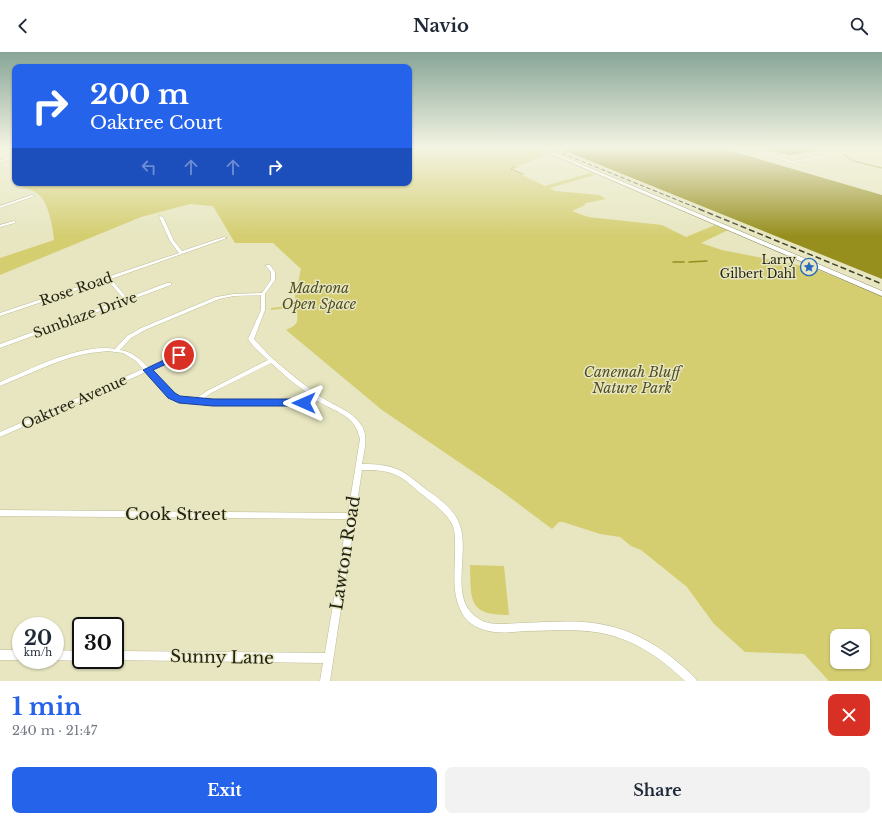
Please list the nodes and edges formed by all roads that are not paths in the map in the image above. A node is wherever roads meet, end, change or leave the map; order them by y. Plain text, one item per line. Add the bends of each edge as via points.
1 (608, 177) edge
2 (33, 196) dead end
3 (0, 207) edge
4 (161, 217) dead end
5 (14, 222) dead end
6 (0, 226) edge
7 (225, 238) dead end
8 (182, 253) junction
9 (268, 266) dead end
10 (108, 278) junction
11 (169, 284) dead end
12 (263, 294) junction
13 (882, 294) edge
14 (127, 300) junction
15 (0, 315) edge
16 (0, 346) edge
17 (117, 350) junction
18 (179, 355) dead end
19 (272, 360) junction
20 (147, 370) junction
21 (0, 384) edge
22 (318, 399) junction
23 (195, 402) junction
24 (0, 435) edge
25 (360, 467) junction
26 (0, 513) edge
27 (351, 516) junction
28 (0, 655) edge
29 (12, 655) edge
30 (124, 656) edge
31 (328, 658) junction
32 (325, 681) edge
33 (692, 681) edge

1 - 13 highway
2 - 3 street
4 - 8 street via 172,241
5 - 6 street
7 - 8 street, Rose Road
8 - 10 street, Rose Road
9 - 12 street via 274,276
10 - 14 street
10 - 15 street, Rose Road
11 - 14 street, Sunblaze Drive
12 - 17 street via 218,298 143,329 129,337
12 - 19 street via 263,310 251,340
14 - 16 street, Sunblaze Drive
17 - 20 street via 133,355
17 - 21 street via 95,350 77,354
18 - 20 street, Oaktree Avenue
19 - 22 street
19 - 23 street via 209,392
20 - 23 street via 171,396
20 - 24 street, Oaktree Avenue
22 - 23 street via 304,403
22 - 25 street, Lawton Road via 350,416 359,426 363,439
25 - 27 street, Lawton Road
25 - 33 street via 387,468 403,475 453,518 458,535 459,595 466,614 477,623 493,627 591,627 619,633 655,650
26 - 27 street, Cook Street
27 - 31 street, Lawton Road
28 - 29 street
30 - 31 street, Sunny Lane
31 - 32 street, Lawton Road

